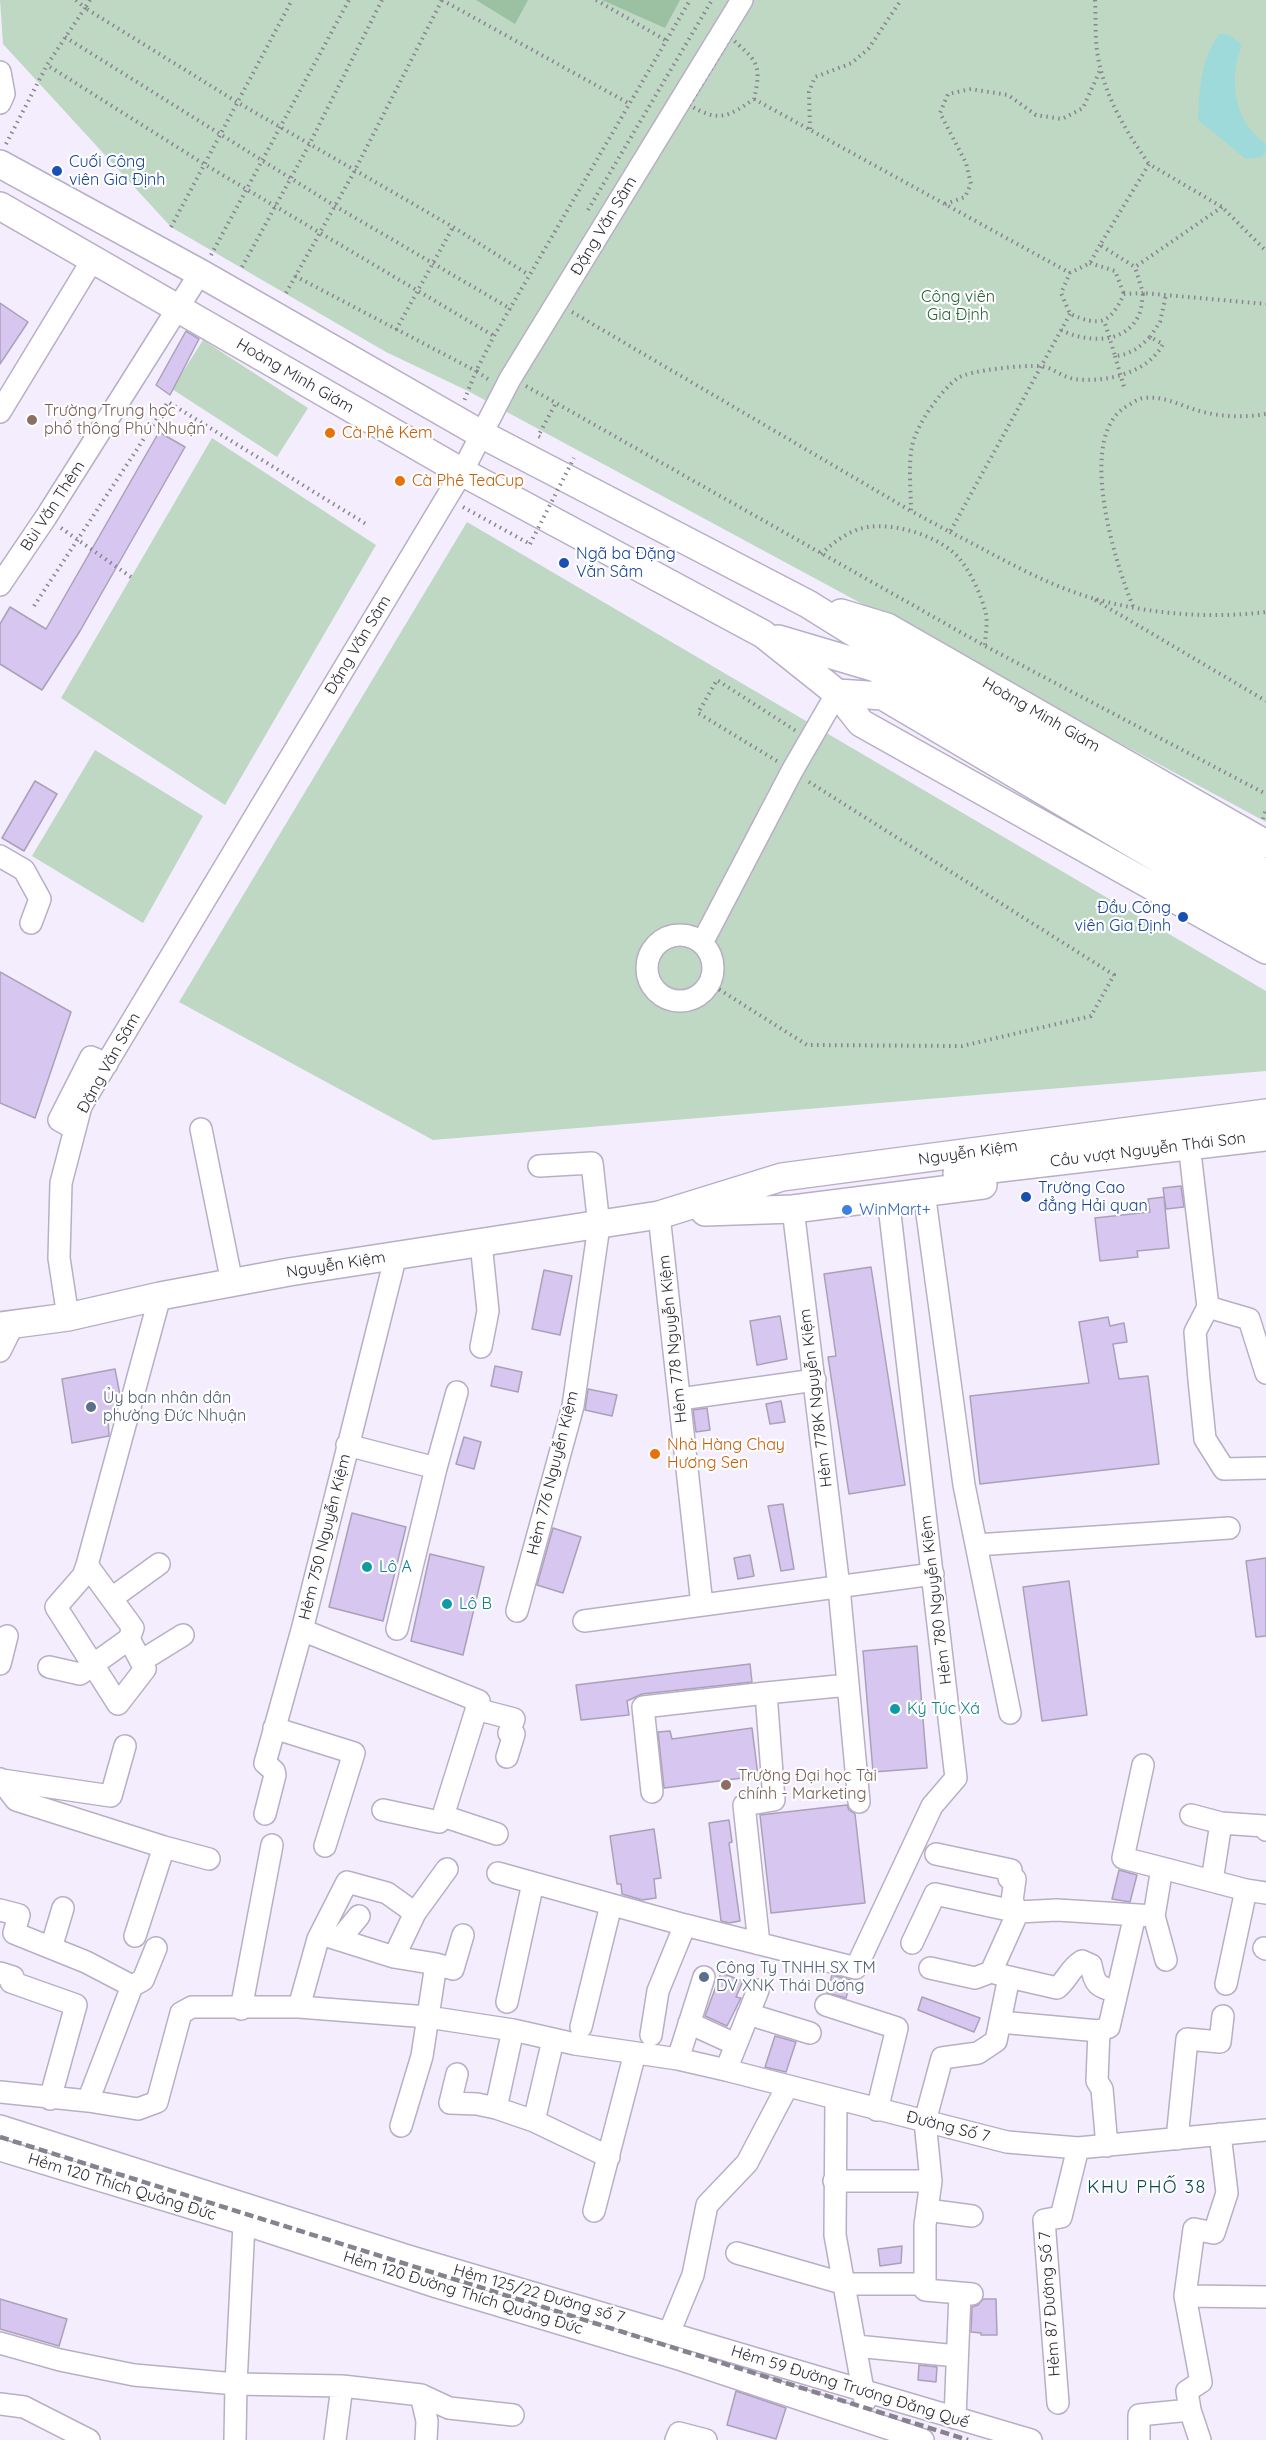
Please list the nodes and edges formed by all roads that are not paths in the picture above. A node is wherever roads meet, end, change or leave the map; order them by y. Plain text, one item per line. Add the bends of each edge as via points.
1 (742, 0) edge
2 (0, 72) edge
3 (0, 103) edge
4 (2, 155) edge
5 (0, 206) edge
6 (93, 260) junction
7 (200, 273) junction
8 (179, 309) junction
9 (0, 412) edge
10 (481, 434) junction
11 (462, 472) junction
12 (8, 556) edge
13 (0, 585) edge
14 (808, 603) junction
15 (763, 634) junction
16 (876, 657) junction
17 (837, 693) junction
18 (1266, 843) edge
19 (0, 856) edge
20 (1266, 874) edge
21 (1266, 896) edge
22 (1266, 922) edge
23 (31, 923) dead end
24 (702, 943) junction
25 (1266, 950) edge
26 (1266, 1113) edge
27 (201, 1129) dead end
28 (1266, 1137) edge
29 (1266, 1152) edge
30 (1191, 1161) junction
31 (539, 1166) dead end
32 (924, 1192) junction
33 (888, 1197) junction
34 (789, 1201) junction
35 (666, 1214) junction
36 (598, 1226) junction
37 (481, 1243) junction
38 (396, 1255) junction
39 (231, 1283) junction
40 (160, 1296) junction
41 (1208, 1307) junction
42 (68, 1317) junction
43 (7, 1324) edge
44 (481, 1347) dead end
45 (0, 1352) edge
46 (1266, 1371) edge
47 (815, 1380) junction
48 (457, 1392) dead end
49 (680, 1399) junction
50 (347, 1445) junction
51 (436, 1468) junction
52 (1266, 1468) edge
53 (1229, 1528) dead end
54 (976, 1545) junction
55 (159, 1564) dead end
56 (87, 1565) junction
57 (933, 1574) junction
58 (839, 1587) junction
59 (112, 1598) junction
60 (702, 1605) junction
61 (517, 1611) dead end
62 (584, 1621) dead end
63 (397, 1629) dead end
64 (302, 1630) junction
65 (183, 1635) dead end
66 (6, 1636) dead end
67 (129, 1639) junction
68 (141, 1661) junction
69 (0, 1664) edge
70 (93, 1665) junction
71 (49, 1667) dead end
72 (848, 1684) junction
73 (766, 1693) junction
74 (476, 1709) junction
75 (1010, 1713) dead end
76 (274, 1728) junction
77 (125, 1746) dead end
78 (507, 1757) dead end
79 (1143, 1765) dead end
80 (1, 1780) edge
81 (652, 1792) dead end
82 (859, 1802) dead end
83 (383, 1810) dead end
84 (265, 1814) dead end
85 (1191, 1815) dead end
86 (443, 1816) junction
87 (1221, 1823) junction
88 (1266, 1830) edge
89 (497, 1834) dead end
90 (272, 1845) dead end
91 (325, 1846) dead end
92 (164, 1847) junction
93 (936, 1854) dead end
94 (209, 1858) dead end
95 (1162, 1868) junction
96 (447, 1869) dead end
97 (498, 1873) dead end
98 (1212, 1881) junction
99 (533, 1883) junction
100 (1260, 1889) edge
101 (611, 1905) junction
102 (63, 1908) dead end
103 (0, 1910) edge
104 (1018, 1912) junction
105 (416, 1913) junction
106 (1145, 1915) junction
107 (359, 1916) dead end
108 (686, 1925) junction
109 (463, 1935) dead end
110 (135, 1936) dead end
111 (330, 1937) junction
112 (912, 1943) dead end
113 (759, 1944) junction
114 (51, 1948) junction
115 (156, 1948) dead end
116 (394, 1957) junction
117 (1166, 1960) dead end
118 (436, 1964) junction
119 (930, 1968) dead end
120 (0, 1973) edge
121 (1000, 1975) junction
122 (704, 1977) dead end
123 (1226, 1984) dead end
124 (132, 1986) junction
125 (758, 1990) dead end
126 (1117, 1990) junction
127 (507, 2002) dead end
128 (825, 2005) dead end
129 (299, 2007) junction
130 (241, 2009) junction
131 (748, 2013) junction
132 (1222, 2016) dead end
133 (428, 2017) junction
134 (1000, 2022) junction
135 (689, 2023) junction
136 (581, 2027) dead end
137 (513, 2030) junction
138 (1099, 2031) junction
139 (810, 2033) dead end
140 (651, 2035) dead end
141 (553, 2040) junction
142 (735, 2044) junction
143 (635, 2053) junction
144 (678, 2059) junction
145 (726, 2070) junction
146 (457, 2074) dead end
147 (788, 2087) junction
148 (0, 2092) edge
149 (50, 2099) junction
150 (836, 2099) junction
151 (88, 2101) junction
152 (496, 2108) junction
153 (877, 2109) junction
154 (534, 2121) junction
155 (925, 2121) junction
156 (401, 2126) dead end
157 (0, 2127) edge
158 (1266, 2130) edge
159 (1220, 2134) junction
160 (1177, 2139) junction
161 (1107, 2146) junction
162 (1078, 2148) junction
163 (1, 2152) edge
164 (609, 2157) junction
165 (834, 2181) junction
166 (931, 2181) junction
167 (927, 2210) junction
168 (594, 2211) dead end
169 (972, 2216) dead end
170 (244, 2224) junction
171 (737, 2253) dead end
172 (408, 2256) joint
173 (844, 2284) junction
174 (925, 2284) junction
175 (1185, 2296) junction
176 (1266, 2296) edge
177 (669, 2332) junction
178 (0, 2343) edge
179 (856, 2346) junction
180 (957, 2356) junction
181 (236, 2384) junction
182 (342, 2386) junction
183 (863, 2391) junction
184 (421, 2395) junction
185 (1058, 2403) dead end
186 (0, 2404) edge
187 (1190, 2410) junction
188 (513, 2415) dead end
189 (955, 2418) junction
190 (872, 2432) edge
191 (677, 2436) edge
192 (89, 2440) edge
193 (235, 2440) edge
194 (335, 2440) edge
195 (426, 2440) edge
196 (706, 2440) edge
197 (923, 2440) edge
198 (1031, 2440) edge
199 (1139, 2440) edge
200 (1200, 2440) edge

1 - 10 street, Đặng Văn Sâm
2 - 3 street via 4,94
4 - 7 main road, Hoàng Minh Giám
5 - 6 main road, Hoàng Minh Giám
6 - 8 main road, Hoàng Minh Giám
6 - 9 street
7 - 8 street, Bùi Văn Thêm
7 - 10 main road, Hoàng Minh Giám
8 - 11 main road, Hoàng Minh Giám
8 - 12 street, Bùi Văn Thêm via 46,517
10 - 11 street, Đặng Văn Sâm
10 - 14 main road, Hoàng Minh Giám
11 - 15 main road, Hoàng Minh Giám
11 - 42 street, Đặng Văn Sâm via 81,1106 61,1183 59,1258
12 - 13 street, Bùi Văn Thêm
14 - 16 main road, Hoàng Minh Giám
14 - 18 main road, Hoàng Minh Giám via 887,627
15 - 16 main road
15 - 17 main road, Hoàng Minh Giám
16 - 20 main road
16 - 21 main road
17 - 22 main road via 883,696
17 - 24 street
17 - 25 main road, Hoàng Minh Giám via 861,723
19 - 23 street via 24,870 40,899
24 - 24 street via 686,935 675,935 657,944 647,963 658,992 678,1001 696,997 709,983 713,966
26 - 35 main road, Nguyễn Kiệm via 782,1178
27 - 39 street
28 - 34 main road, Cầu vượt Nguyễn Thái Sơn
29 - 30 main road, Nguyễn Kiệm
30 - 32 main road, Nguyễn Kiệm
30 - 41 street
31 - 36 street, Hẻm 776 Nguyễn Kiệm via 592,1162
32 - 33 main road, Nguyễn Kiệm
32 - 54 street via 964,1485
33 - 34 main road, Nguyễn Kiệm
33 - 57 street, Hẻm 780 Nguyễn Kiệm
34 - 35 main road, Cầu vượt Nguyễn Thái Sơn
34 - 47 street, Hẻm 778K Nguyễn Kiệm
35 - 36 main road, Nguyễn Kiệm
35 - 49 street, Hẻm 778 Nguyễn Kiệm
36 - 37 main road, Nguyễn Kiệm
36 - 61 street, Hẻm 776 Nguyễn Kiệm via 573,1406
37 - 38 main road, Nguyễn Kiệm
37 - 44 street via 488,1311
38 - 39 main road, Nguyễn Kiệm
38 - 50 street, Hẻm 750 Nguyễn Kiệm
39 - 40 main road, Nguyễn Kiệm
40 - 42 main road, Nguyễn Kiệm
40 - 56 street
41 - 46 street via 1249,1319
41 - 52 street via 1195,1332 1205,1438 1224,1469
42 - 43 main road, Nguyễn Kiệm
43 - 45 street
47 - 49 street
47 - 58 street, Hẻm 778K Nguyễn Kiệm
48 - 51 street
49 - 60 street, Hẻm 778 Nguyễn Kiệm
50 - 51 street
50 - 64 street, Hẻm 750 Nguyễn Kiệm
51 - 63 street
53 - 54 street
54 - 75 street
55 - 59 street
56 - 59 street
56 - 70 street via 83,1576 56,1607
57 - 58 street
57 - 113 street, Hẻm 780 Nguyễn Kiệm via 956,1778 932,1806 856,1968
58 - 60 street
58 - 72 street, Hẻm 778K Nguyễn Kiệm
59 - 67 street via 133,1628
60 - 62 street
64 - 74 street via 479,1701
64 - 76 street, Hẻm 750 Nguyễn Kiệm
65 - 68 street
66 - 69 street
67 - 68 street
67 - 70 street
68 - 70 street via 145,1669 118,1704
70 - 71 street via 80,1674
72 - 73 street
72 - 82 street, Hẻm 778K Nguyễn Kiệm
73 - 81 street via 643,1707
73 - 113 street via 774,1800 744,1805
74 - 78 street via 514,1719 508,1733 514,1734
74 - 86 street
76 - 84 street, Hẻm 750 Nguyễn Kiệm via 265,1763 275,1775
76 - 91 street via 354,1753
77 - 80 street via 111,1796
79 - 95 street via 1123,1858
80 - 92 street via 16,1800
83 - 86 street via 440,1822
85 - 87 street
86 - 89 street
87 - 88 street via 1264,1826
87 - 98 street
90 - 130 street
92 - 94 street
92 - 110 street
93 - 104 street via 1011,1870 1010,1878 1015,1879 1012,1901
95 - 98 street
95 - 106 street
96 - 105 street
97 - 99 street, Hẻm 780 Nguyễn Kiệm
98 - 100 street
99 - 101 street, Hẻm 780 Nguyễn Kiệm
99 - 127 street
100 - 123 street
101 - 108 street, Hẻm 780 Nguyễn Kiệm
101 - 136 street
102 - 114 street
103 - 114 street via 19,1915 14,1933
104 - 106 street
104 - 112 street via 935,1894
104 - 121 street
105 - 111 street via 387,1893 347,1882
105 - 116 street
106 - 117 street
106 - 126 street
107 - 111 street
108 - 113 street, Hẻm 780 Nguyễn Kiệm
108 - 140 street via 658,1991
109 - 118 street via 453,1969
111 - 116 street
111 - 129 street
114 - 124 street
115 - 124 street via 143,1980
116 - 118 street
118 - 133 street
119 - 121 street via 975,1978
120 - 149 street via 13,1977 11,1982 76,2005
121 - 126 street via 1057,1988 1066,1980 1071,1967 1082,1961 1091,1965 1094,1980 1102,1988
121 - 134 street
122 - 135 street
124 - 151 street
125 - 131 street
126 - 138 street via 1109,2027
128 - 153 street via 897,2028
129 - 130 street, Đường Số 7
129 - 133 street, Đường Số 7
130 - 151 street, Đường Số 7 via 192,2007 181,2013 157,2102 138,2109
131 - 139 street
131 - 142 street
132 - 160 street via 1220,2042 1187,2039
133 - 137 street, Đường Số 7
133 - 156 street via 422,2056
134 - 138 street
134 - 155 street via 996,2041 978,2053 942,2058
135 - 142 street
135 - 144 street
137 - 141 street, Đường Số 7
137 - 152 street
138 - 161 street via 1097,2081 1102,2089
141 - 143 street, Đường Số 7
141 - 154 street
142 - 145 street
143 - 144 street, Đường Số 7
143 - 164 street
144 - 145 street, Đường Số 7
145 - 147 street, Đường Số 7
146 - 152 street via 450,2103
147 - 150 street, Đường Số 7
147 - 177 street via 747,2163 707,2205 699,2277
148 - 149 street
149 - 151 street
150 - 153 street, Đường Số 7
150 - 165 street
152 - 154 street
153 - 155 street, Đường Số 7
154 - 164 street
155 - 162 street, Đường Số 7 via 1006,2142
155 - 166 street
157 - 172 street, Hẻm 120 Đường Thích Quảng Đức
158 - 159 street, Đường Số 7
159 - 160 street, Đường Số 7
159 - 175 street via 1227,2193 1214,2233 1194,2229
160 - 161 street, Đường Số 7
161 - 162 street, Đường Số 7
162 - 185 street, Hẻm 87 Đường Số 7 via 1061,2217 1044,2220
163 - 170 street, Hẻm 120 Thích Quảng Đức
164 - 168 street
165 - 166 street
165 - 173 street via 835,2235
166 - 167 street
167 - 169 street
167 - 174 street
170 - 181 street
170 - 190 street, Hẻm 120 Đường Thích Quảng Đức via 682,2360
171 - 173 street
172 - 177 street, Hẻm 125/22 Đường số 7
173 - 174 street
173 - 179 street
174 - 180 street via 925,2290 966,2293
175 - 176 street
175 - 187 street via 1201,2382 1187,2391
177 - 183 street, Hẻm 59 Đường Trương Đăng Quế
178 - 181 street via 134,2375
179 - 180 street
179 - 183 street
180 - 189 street
181 - 182 street
181 - 193 street
182 - 184 street
182 - 194 street
183 - 189 street, Hẻm 59 Đường Trương Đăng Quế
183 - 190 street
184 - 188 street via 449,2408
184 - 195 street via 427,2421
186 - 192 street via 24,2407
187 - 199 street via 1139,2415
187 - 200 street
189 - 198 street, Hẻm 59 Đường Trương Đăng Quế
190 - 197 street, Hẻm 120 Đường Thích Quảng Đức
191 - 196 street

